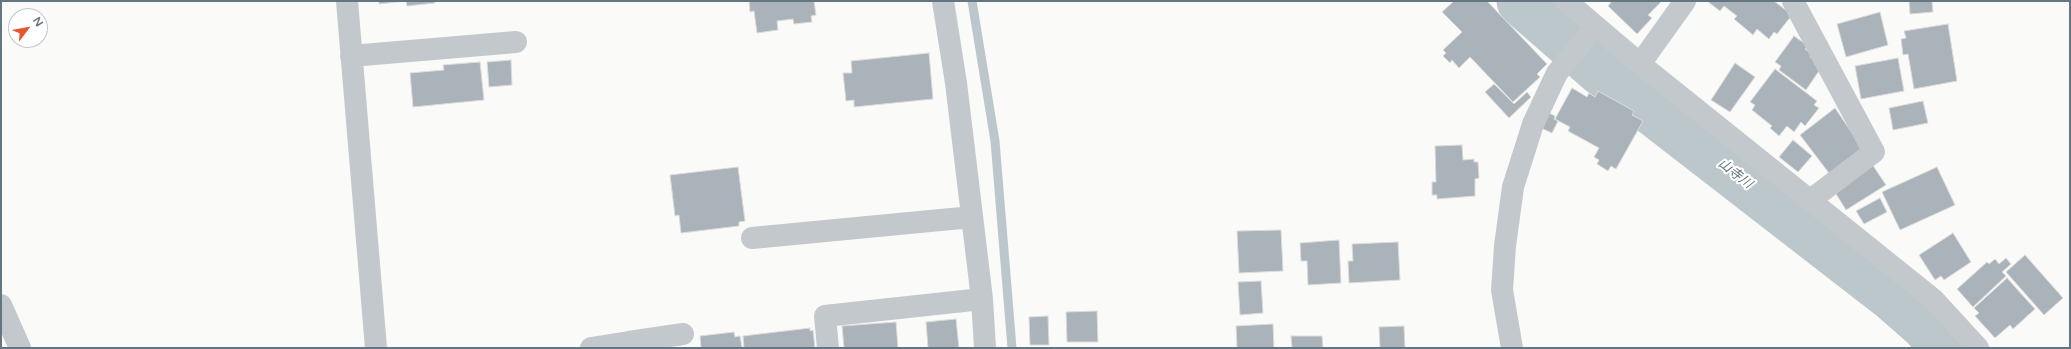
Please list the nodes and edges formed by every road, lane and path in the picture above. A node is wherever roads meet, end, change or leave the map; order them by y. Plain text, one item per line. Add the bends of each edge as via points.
1 (347, 1) edge
2 (943, 1) edge
3 (1566, 1) edge
4 (1685, 1) edge
5 (1793, 1) edge
6 (1595, 27) junction
7 (516, 42) dead end
8 (352, 56) junction
9 (1640, 64) junction
10 (1809, 200) junction
11 (972, 217) junction
12 (752, 238) dead end
13 (982, 299) junction
14 (1, 305) edge
15 (684, 334) dead end
16 (630, 345) edge
17 (20, 348) edge
18 (376, 348) edge
19 (591, 348) edge
20 (828, 348) edge
21 (985, 348) edge
22 (1512, 348) edge
23 (1978, 348) edge

1 - 8 street
2 - 11 street
3 - 6 street
4 - 9 street
5 - 10 street via 1874,152
6 - 9 street
6 - 22 street via 1557,72 1533,124 1513,187 1502,290
7 - 8 street
8 - 18 street
9 - 10 street
10 - 23 street via 1933,299
11 - 12 street
11 - 13 street
13 - 20 street via 826,316
13 - 21 street
14 - 17 street
15 - 16 street
16 - 19 street

